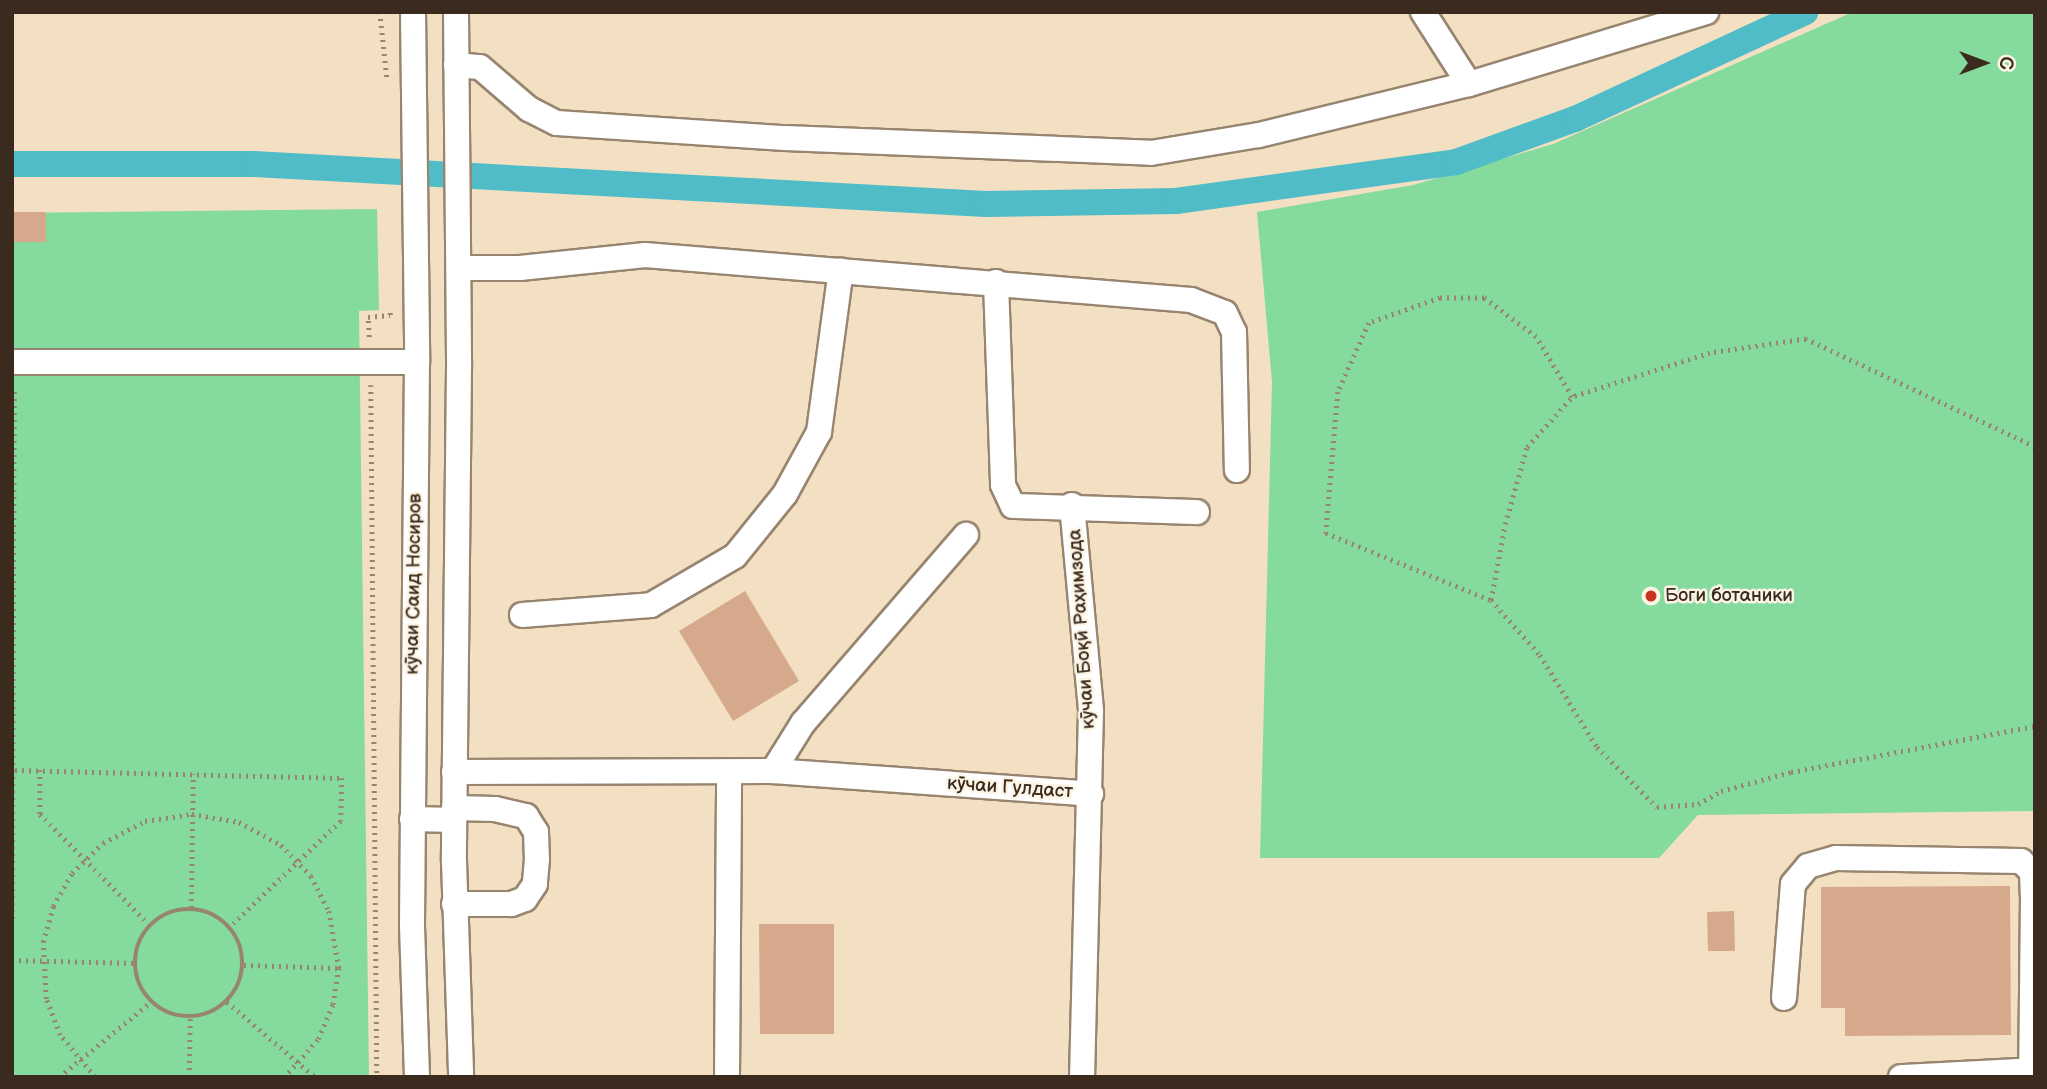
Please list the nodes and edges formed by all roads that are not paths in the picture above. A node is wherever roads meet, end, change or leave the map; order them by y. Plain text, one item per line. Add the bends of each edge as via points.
1 (413, 12) edge
2 (456, 12) edge
3 (1423, 12) edge
4 (1706, 12) edge
5 (457, 77) junction
6 (1469, 84) junction
7 (459, 268) junction
8 (841, 270) junction
9 (996, 282) junction
10 (12, 362) edge
11 (417, 362) junction
12 (1237, 470) dead end
13 (1072, 505) junction
14 (1197, 512) dead end
15 (966, 535) dead end
16 (522, 615) dead end
17 (773, 771) junction
18 (454, 772) junction
19 (729, 773) junction
20 (1091, 794) junction
21 (454, 814) junction
22 (412, 819) junction
23 (454, 904) junction
24 (1784, 998) dead end
25 (2032, 1072) edge
26 (417, 1077) edge
27 (461, 1077) edge
28 (727, 1077) edge
29 (1082, 1077) edge
30 (1901, 1077) edge

1 - 11 street, кӯчаи Саид Носиров
2 - 5 street
3 - 6 street
4 - 6 street
5 - 6 street via 480,67 529,109 557,123 1151,153 1259,135
5 - 7 street
7 - 8 street via 520,268 645,255
7 - 18 street
8 - 9 street
8 - 16 street via 819,432 785,494 735,556 651,604
9 - 12 street via 1191,300 1225,313 1234,332
9 - 13 street via 1003,485 1013,506
10 - 11 street
11 - 22 street, кӯчаи Саид Носиров
13 - 14 street, кӯчаи Боқӣ Раҳимзода
13 - 20 street, кӯчаи Боқӣ Раҳимзода via 1091,711
15 - 17 street via 803,723
17 - 19 street, кӯчаи Гулдаст
17 - 20 street, кӯчаи Гулдаст
18 - 19 street, кӯчаи Гулдаст
18 - 21 street
19 - 28 street
20 - 29 street, кӯчаи Гулдаст
21 - 22 street
21 - 23 street
21 - 23 street via 495,809 526,816 536,832 537,859 535,884 525,899 511,904
22 - 26 street, кӯчаи Саид Носиров
23 - 27 street
24 - 25 street via 1793,884 1808,866 1836,858 2021,861 2032,872
25 - 30 street

